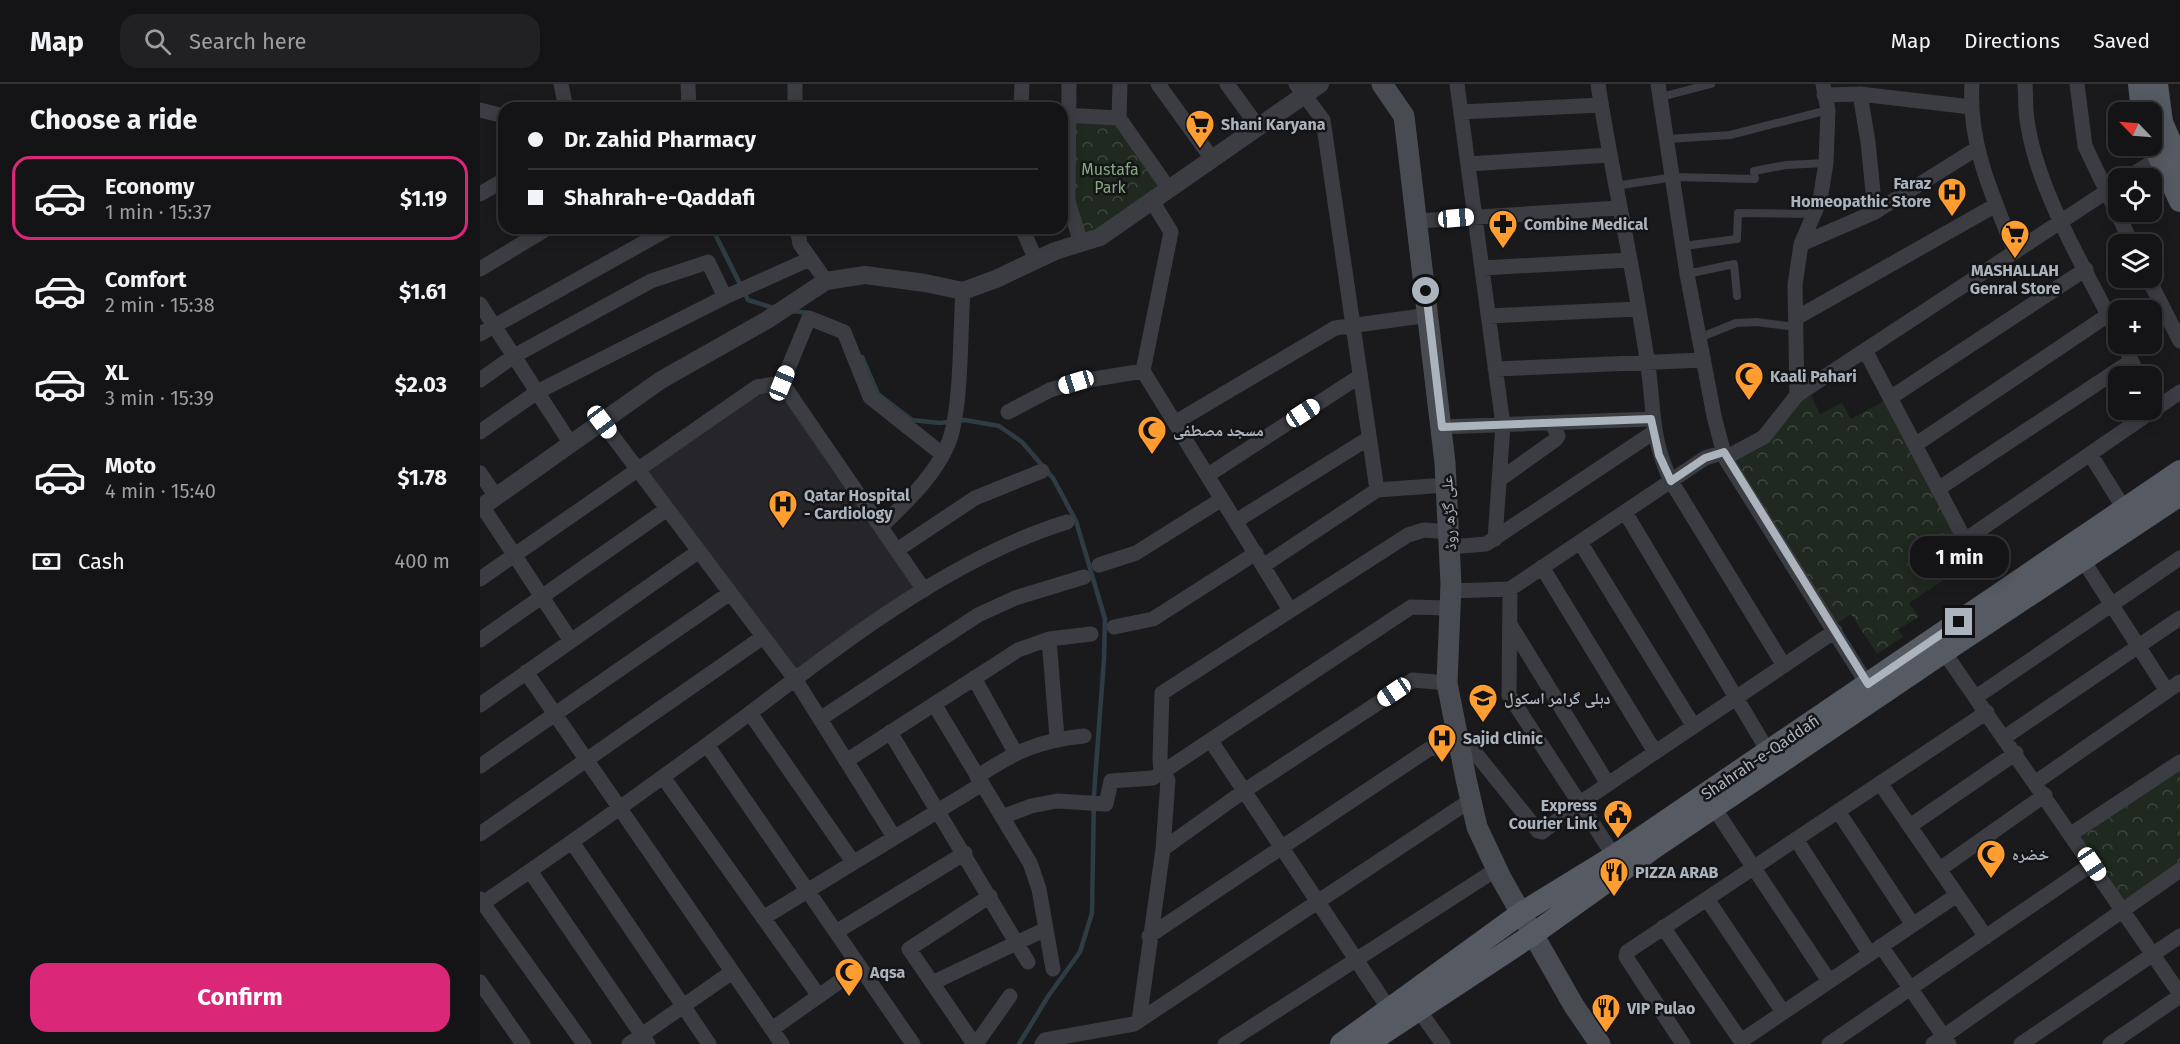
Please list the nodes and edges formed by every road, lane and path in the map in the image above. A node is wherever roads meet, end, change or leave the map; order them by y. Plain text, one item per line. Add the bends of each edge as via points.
1 (561, 84) edge
2 (688, 84) edge
3 (795, 84) edge
4 (1022, 84) edge
5 (1069, 84) edge
6 (1120, 84) edge
7 (1158, 84) edge
8 (1227, 84) edge
9 (1320, 84) edge
10 (1382, 84) edge
11 (1457, 84) edge
12 (1598, 84) edge
13 (1711, 84) edge
14 (1972, 84) edge
15 (2025, 84) edge
16 (2077, 84) edge
17 (2139, 84) edge
18 (1824, 89) edge
19 (1300, 90) edge
20 (1659, 90) edge
21 (1860, 94) junction
22 (565, 102) edge
23 (689, 102) edge
24 (795, 102) edge
25 (1020, 102) edge
26 (1067, 102) edge
27 (2150, 102) edge
28 (1601, 105) junction
29 (1971, 107) junction
30 (480, 110) edge
31 (1828, 110) junction
32 (1461, 112) junction
33 (498, 114) edge
34 (1068, 115) edge
35 (1119, 118) junction
36 (2162, 122) edge
37 (1259, 128) junction
38 (1668, 139) junction
39 (1976, 149) junction
40 (2163, 154) edge
41 (1609, 155) junction
42 (1213, 160) junction
43 (1826, 163) junction
44 (1468, 164) junction
45 (2142, 168) edge
46 (1674, 177) junction
47 (2108, 182) edge
48 (498, 184) edge
49 (1615, 186) junction
50 (1169, 189) junction
51 (2108, 191) edge
52 (480, 194) edge
53 (1068, 201) edge
54 (1152, 201) junction
55 (2180, 201) edge
56 (1996, 205) junction
57 (1619, 208) junction
58 (1875, 212) junction
59 (1814, 214) junction
60 (1475, 216) junction
61 (1418, 221) junction
62 (2062, 222) junction
63 (538, 234) edge
64 (659, 234) edge
65 (798, 234) edge
66 (1025, 234) edge
67 (1081, 243) junction
68 (1801, 244) junction
69 (1684, 246) junction
70 (2015, 252) junction
71 (810, 259) junction
72 (1036, 260) junction
73 (1629, 260) junction
74 (1482, 268) junction
75 (480, 269) edge
76 (2086, 269) junction
77 (1688, 274) junction
78 (826, 281) junction
79 (2153, 288) edge
80 (963, 291) junction
81 (729, 295) junction
82 (1737, 296) dead end
83 (480, 304) edge
84 (1638, 309) junction
85 (1429, 315) junction
86 (2108, 315) joint
87 (1488, 316) junction
88 (1798, 322) junction
89 (1353, 323) junction
90 (494, 326) junction
91 (480, 334) edge
92 (1699, 338) junction
93 (2180, 341) edge
94 (1866, 352) junction
95 (2128, 354) edge
96 (514, 356) junction
97 (1703, 360) junction
98 (2131, 361) junction
99 (1648, 362) junction
100 (2134, 366) edge
101 (1495, 369) junction
102 (1143, 371) junction
103 (1360, 376) junction
104 (480, 380) edge
105 (782, 383) junction
106 (537, 392) junction
107 (2180, 392) edge
108 (1797, 395) junction
109 (1890, 398) junction
110 (2162, 401) edge
111 (1008, 412) dead end
112 (2134, 420) edge
113 (602, 422) junction
114 (1176, 422) junction
115 (1552, 423) junction
116 (1503, 424) junction
117 (1653, 426) junction
118 (1442, 427) junction
119 (480, 432) edge
120 (1369, 438) junction
121 (571, 444) junction
122 (1915, 445) junction
123 (942, 454) junction
124 (2090, 454) junction
125 (1724, 455) junction
126 (638, 471) junction
127 (1042, 471) dead end
128 (2180, 471) edge
129 (480, 473) edge
130 (1208, 475) junction
131 (1499, 480) junction
132 (1671, 481) junction
133 (1446, 485) junction
134 (1938, 489) junction
135 (1377, 490) junction
136 (2180, 495) edge
137 (1222, 499) junction
138 (486, 503) edge
139 (667, 509) junction
140 (2125, 510) junction
141 (1625, 512) junction
142 (1236, 521) junction
143 (1067, 522) dead end
144 (881, 527) junction
145 (1495, 538) junction
146 (1449, 539) junction
147 (1580, 542) junction
148 (897, 550) junction
149 (699, 551) junction
150 (514, 555) junction
151 (2180, 558) edge
152 (1259, 560) junction
153 (2084, 560) junction
154 (1099, 566) dead end
155 (1542, 567) junction
156 (1084, 577) dead end
157 (480, 579) edge
158 (1510, 589) junction
159 (924, 590) junction
160 (730, 593) junction
161 (542, 597) junction
162 (1451, 599) junction
163 (2112, 604) junction
164 (1290, 610) junction
165 (2180, 618) edge
166 (1511, 626) junction
167 (1114, 627) dead end
168 (1835, 631) junction
169 (1091, 634) dead end
170 (763, 637) junction
171 (1049, 639) junction
172 (480, 640) edge
173 (571, 641) junction
174 (2139, 646) junction
175 (1944, 652) junction
176 (1783, 664) junction
177 (526, 672) junction
178 (974, 678) junction
179 (795, 679) junction
180 (1447, 683) junction
181 (2174, 686) edge
182 (1872, 691) junction
183 (1734, 697) junction
184 (1976, 697) junction
185 (934, 704) junction
186 (480, 705) edge
187 (750, 712) junction
188 (1987, 712) junction
189 (555, 714) junction
190 (820, 719) junction
191 (1693, 725) junction
192 (890, 732) junction
193 (1084, 736) dead end
194 (1457, 736) junction
195 (2005, 737) junction
196 (1057, 738) junction
197 (1210, 741) junction
198 (706, 745) junction
199 (1768, 751) junction
200 (1015, 752) junction
201 (1654, 752) junction
202 (2016, 753) junction
203 (586, 760) junction
204 (846, 761) junction
205 (2180, 762) edge
206 (480, 766) edge
207 (1161, 773) junction
208 (663, 777) junction
209 (980, 780) junction
210 (1880, 783) junction
211 (1608, 784) junction
212 (2041, 789) junction
213 (1244, 791) junction
214 (1471, 800) junction
215 (1580, 803) junction
216 (1714, 808) junction
217 (939, 809) junction
218 (619, 810) junction
219 (1838, 811) junction
220 (1002, 817) junction
221 (1910, 826) junction
222 (480, 834) edge
223 (2071, 834) junction
224 (894, 837) junction
225 (1796, 839) junction
226 (572, 842) junction
227 (1281, 846) junction
228 (1162, 849) junction
229 (964, 853) junction
230 (1614, 856) junction
231 (853, 862) junction
232 (2092, 864) junction
233 (1754, 867) junction
234 (1497, 869) junction
235 (1940, 869) junction
236 (2180, 870) edge
237 (530, 871) junction
238 (807, 890) junction
239 (1957, 895) junction
240 (990, 896) junction
241 (1707, 898) junction
242 (1318, 901) junction
243 (481, 902) edge
244 (2124, 911) junction
245 (1520, 914) junction
246 (763, 918) junction
247 (1913, 925) junction
248 (1663, 927) junction
249 (1046, 929) junction
250 (836, 932) junction
251 (1532, 935) junction
252 (1149, 936) junction
253 (2180, 936) edge
254 (1986, 937) junction
255 (1016, 941) junction
256 (1876, 950) junction
257 (2153, 954) junction
258 (1357, 959) junction
259 (1028, 962) dead end
260 (861, 968) junction
261 (1053, 969) dead end
262 (732, 972) junction
263 (1829, 981) junction
264 (480, 982) edge
265 (932, 983) junction
266 (1910, 988) junction
267 (2180, 995) edge
268 (819, 996) junction
269 (1010, 996) dead end
270 (684, 1006) junction
271 (1389, 1009) junction
272 (1418, 1009) junction
273 (1783, 1012) junction
274 (1139, 1021) junction
275 (772, 1029) junction
276 (576, 1041) edge
277 (640, 1041) edge
278 (1742, 1042) edge
279 (1942, 1042) edge
280 (523, 1044) edge
281 (709, 1044) edge
282 (782, 1044) edge
283 (913, 1044) edge
284 (975, 1044) edge
285 (1042, 1044) edge
286 (1226, 1044) edge
287 (1341, 1044) edge
288 (1367, 1044) edge
289 (1443, 1044) edge
290 (1600, 1044) edge
291 (1683, 1044) edge
292 (1829, 1044) edge
293 (2021, 1044) edge
294 (2110, 1044) edge

1 - 22 street
2 - 23 street
3 - 24 street
4 - 25 street
5 - 26 street
6 - 35 street
7 - 42 street
8 - 37 street
9 - 19 street
10 - 61 main road, علی گڑھ روڈ via 1404,116
11 - 32 street
12 - 28 street
13 - 20 lane
14 - 29 street
15 - 62 street via 2028,126 2040,171
16 - 47 street via 2085,146
17 - 27 main road
18 - 21 street
18 - 31 street
19 - 37 street
19 - 89 street via 1323,120
20 - 38 street
21 - 29 street
21 - 58 street
28 - 32 street
28 - 41 street
29 - 39 street
30 - 33 street
31 - 38 lane via 1730,135
31 - 43 street
32 - 44 street
34 - 35 street
35 - 50 street
36 - 40 main road
37 - 42 street
38 - 46 street
39 - 56 street
39 - 58 street
40 - 45 street
40 - 55 main road
41 - 44 street
41 - 49 street
42 - 50 street
43 - 46 lane via 1754,171 1755,179
43 - 59 street
44 - 60 street
46 - 49 lane
46 - 69 street
48 - 52 street
49 - 57 street
50 - 54 street
51 - 62 street
53 - 67 street
54 - 67 street via 1100,237
54 - 102 street via 1171,232
56 - 70 street
56 - 88 street
57 - 60 street
57 - 73 street
58 - 68 street
59 - 68 street
59 - 69 lane via 1738,213 1737,239
60 - 61 street
60 - 74 street
61 - 85 main road, علی گڑھ روڈ
62 - 70 street
62 - 76 street
63 - 75 street
64 - 90 street
65 - 71 street
66 - 72 street
67 - 72 street
68 - 88 street via 1795,285
69 - 77 street
70 - 94 street
71 - 78 street
71 - 81 street
72 - 80 street
73 - 74 street
73 - 84 street
74 - 87 street
76 - 86 street
76 - 109 street
77 - 82 lane via 1734,264
77 - 92 street
78 - 80 street via 865,275
78 - 113 street via 767,320 661,380
79 - 93 street
80 - 123 street via 956,407 952,431
81 - 96 street via 708,262 651,281
81 - 106 street
83 - 90 street
84 - 87 street
84 - 99 street
85 - 89 street
85 - 118 main road, علی گڑھ روڈ
86 - 122 street
87 - 101 street
88 - 92 lane via 1736,323
88 - 108 street
89 - 103 street
89 - 114 street via 1335,328
90 - 91 street
90 - 96 street
92 - 97 street
94 - 108 street
94 - 109 street
95 - 98 street
96 - 104 street
96 - 106 street
97 - 99 street
97 - 125 street
98 - 100 street
98 - 134 street
99 - 101 street
99 - 117 street
101 - 116 street
102 - 111 street via 1076,382 1050,390
102 - 114 street
103 - 120 street
103 - 130 street
105 - 123 street via 809,318 844,332 870,397
105 - 126 street via 757,387
105 - 144 street
106 - 119 street
106 - 121 street
107 - 110 street
108 - 125 street via 1764,436
109 - 122 street
112 - 124 street
113 - 121 street
113 - 126 street
114 - 130 street
115 - 116 street
115 - 117 street
115 - 131 street via 1558,436 1555,440
116 - 118 street
116 - 131 street
117 - 132 street via 1659,455
117 - 145 street
118 - 133 main road, علی گڑھ روڈ
120 - 135 street
120 - 142 street
121 - 138 street
122 - 134 street
123 - 144 street via 924,482
124 - 134 street via 1965,540
124 - 140 street
125 - 132 street via 1705,458
125 - 168 street
126 - 139 street
126 - 150 street
127 - 148 street via 975,498
128 - 140 main road, Shahrah-e-Qaddafi
129 - 138 street
130 - 137 street
131 - 145 street
132 - 141 street
132 - 176 street
133 - 135 street
133 - 146 main road, علی گڑھ روڈ
135 - 152 street
136 - 153 main road, Shahrah-e-Qaddafi
137 - 142 street
137 - 154 street via 1136,553
138 - 150 street
139 - 149 street
139 - 161 street
140 - 182 main road, Shahrah-e-Qaddafi
141 - 147 street
141 - 183 street
142 - 152 street
143 - 159 street via 1027,534
144 - 148 street
145 - 146 street via 1486,544
146 - 162 main road, علی گڑھ روڈ
146 - 164 street via 1425,530 1408,535
147 - 155 street
147 - 191 street
148 - 159 street
149 - 160 street
149 - 173 street
150 - 157 street
150 - 161 street
151 - 163 street
152 - 164 street
152 - 167 street via 1152,619
153 - 163 street
153 - 175 main road, Shahrah-e-Qaddafi
155 - 158 street
155 - 201 street
156 - 190 street via 1015,597 978,615
158 - 162 street
158 - 166 street
159 - 179 street
160 - 170 street
160 - 189 street
161 - 172 street
161 - 173 street
162 - 180 main road, علی گڑھ روڈ
162 - 197 street via 1411,607
163 - 174 street
163 - 184 street
164 - 207 street via 1162,693
165 - 174 street
166 - 211 street
166 - 215 street via 1509,695
168 - 176 street
168 - 182 street
169 - 171 street
170 - 179 street
170 - 203 street
171 - 178 street via 1017,650
171 - 196 street
173 - 177 street
174 - 181 street
174 - 195 street
175 - 182 main road, Shahrah-e-Qaddafi
175 - 184 street
176 - 183 street
177 - 186 street
177 - 189 street
178 - 185 street
178 - 200 street
179 - 187 street
179 - 190 street
180 - 194 main road, علی گڑھ روڈ
180 - 213 street via 1413,680
181 - 212 street
182 - 199 main road, Shahrah-e-Qaddafi
182 - 216 main road, Shahrah-e-Qaddafi
183 - 191 street
183 - 199 street
184 - 188 street
185 - 192 street
185 - 209 street
187 - 198 street
187 - 231 street
188 - 195 street
188 - 210 street
189 - 203 street
189 - 206 street
190 - 204 street
191 - 201 street
192 - 204 street
192 - 217 street
193 - 196 street
194 - 214 main road, علی گڑھ روڈ
194 - 215 street via 1538,831 1542,832
194 - 227 street
195 - 202 street
196 - 200 street
197 - 207 street
197 - 213 street
198 - 208 street
198 - 238 street
199 - 230 main road, Shahrah-e-Qaddafi
200 - 209 street
201 - 211 street
202 - 212 street
202 - 221 street
203 - 218 street
203 - 222 street
204 - 224 street
205 - 223 street
207 - 220 street via 1153,778 1112,781 1106,804 1057,801
207 - 228 street via 1168,780
208 - 218 street
208 - 246 street
209 - 217 street
209 - 220 street
210 - 219 street
210 - 221 street
211 - 215 street
212 - 223 street
212 - 235 street
213 - 227 street
213 - 228 street
214 - 234 main road, علی گڑھ روڈ via 1477,827
214 - 242 street
215 - 230 street
216 - 233 street
216 - 251 main road, Shahrah-e-Qaddafi
217 - 224 street
217 - 229 street
218 - 226 street
218 - 262 street
219 - 225 street
219 - 247 street
220 - 249 street via 1030,863
221 - 235 street
223 - 232 street
224 - 231 street
225 - 233 street
225 - 256 street
226 - 237 street
226 - 270 street
227 - 242 street
227 - 252 street
228 - 252 street
229 - 240 street
229 - 250 street
230 - 245 main road, Shahrah-e-Qaddafi
231 - 238 street
232 - 244 street
232 - 254 street
233 - 241 street
233 - 263 street
234 - 245 main road, علی گڑھ روڈ
234 - 258 street
235 - 239 street
236 - 244 street
237 - 243 street
237 - 277 street
238 - 246 street
238 - 250 street
239 - 247 street
239 - 254 street
240 - 255 street
240 - 265 street via 909,949
241 - 248 street
241 - 273 street
242 - 258 street
242 - 274 street
243 - 276 street
244 - 257 street
244 - 279 street
245 - 251 main road, علی گڑھ روڈ
245 - 271 main road, Shahrah-e-Qaddafi
246 - 268 street
247 - 256 street
248 - 278 street
248 - 291 street via 1625,954
249 - 255 street
249 - 261 street
250 - 260 street
251 - 272 main road, Shahrah-e-Qaddafi
251 - 290 main road, علی گڑھ روڈ
252 - 274 street
253 - 257 street
254 - 266 street
255 - 259 street
255 - 265 street
256 - 263 street
256 - 266 street
257 - 267 street
257 - 293 street
258 - 271 street
258 - 286 street
260 - 268 street
260 - 283 street
262 - 270 street
262 - 275 street
263 - 273 street
264 - 280 street
265 - 284 street
266 - 279 street
266 - 292 street
267 - 294 street
268 - 275 street
269 - 284 street
270 - 277 street
270 - 281 street
271 - 287 main road, Shahrah-e-Qaddafi
272 - 288 main road, Shahrah-e-Qaddafi
272 - 289 street
273 - 278 street
274 - 285 street
275 - 282 street

